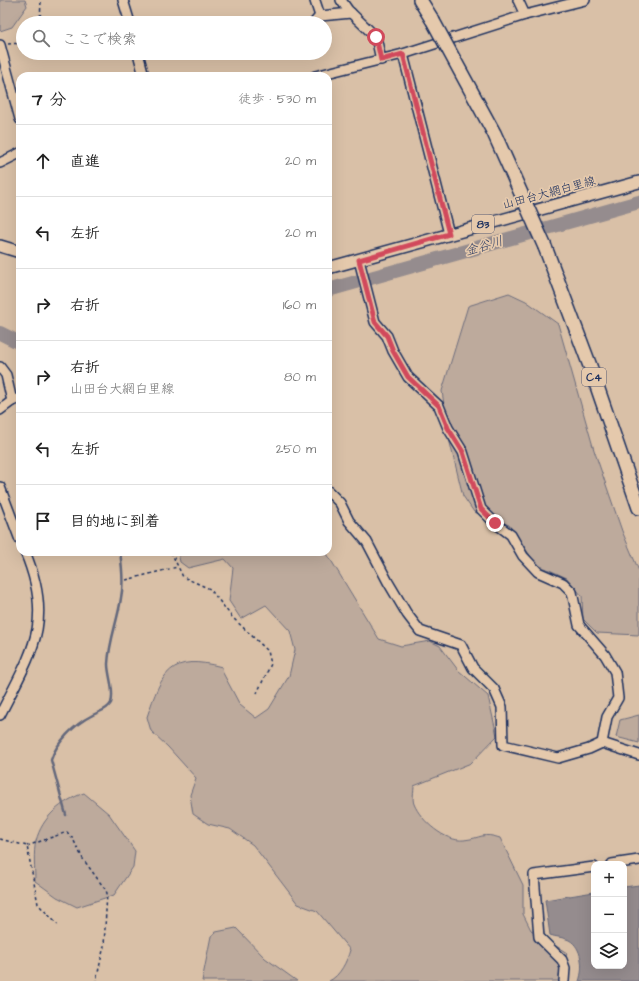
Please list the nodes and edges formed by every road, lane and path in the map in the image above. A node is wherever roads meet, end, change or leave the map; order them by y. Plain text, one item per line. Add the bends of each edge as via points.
1 (41, 0) edge
2 (123, 0) edge
3 (341, 0) edge
4 (420, 0) edge
5 (518, 0) edge
6 (585, 0) edge
7 (315, 1) dead end
8 (351, 13) junction
9 (525, 15) junction
10 (40, 16) edge
11 (128, 16) edge
12 (317, 16) edge
13 (332, 17) edge
14 (16, 43) edge
15 (4, 44) edge
16 (403, 54) junction
17 (140, 60) edge
18 (381, 60) junction
19 (143, 72) edge
20 (332, 72) edge
21 (16, 100) edge
22 (16, 154) edge
23 (0, 163) edge
24 (639, 182) edge
25 (449, 234) junction
26 (0, 246) edge
27 (16, 251) edge
28 (359, 260) junction
29 (332, 267) edge
30 (0, 367) edge
31 (16, 400) edge
32 (0, 410) edge
33 (0, 487) edge
34 (332, 495) edge
35 (639, 508) edge
36 (16, 529) edge
37 (26, 556) edge
38 (172, 556) edge
39 (176, 567) junction
40 (126, 580) dead end
41 (257, 693) dead end
42 (1, 711) edge
43 (602, 743) junction
44 (639, 756) edge
45 (0, 839) edge
46 (27, 846) junction
47 (639, 860) edge
48 (627, 862) edge
49 (591, 866) edge
50 (58, 925) dead end
51 (96, 981) edge
52 (564, 981) edge

1 - 10 path
2 - 11 street
3 - 8 street
4 - 35 highway, C4, bridge via 494,133 545,247
5 - 9 street
6 - 9 street
7 - 12 street
8 - 13 street
8 - 18 street via 376,37
9 - 16 street
14 - 15 path
15 - 21 street
16 - 18 street
16 - 25 street
17 - 19 street
18 - 20 street
22 - 23 street
24 - 25 main road, 山田台大網白里線 / 83
25 - 28 main road, 山田台大網白里線 / 83
26 - 27 main road
28 - 29 main road, 山田台大網白里線 / 83
28 - 43 street via 375,322 387,336 408,377 439,406 448,428 463,452 481,509 511,535 523,556 538,572 562,583 572,592 580,625 605,655 615,672 618,698 606,717
30 - 31 street
31 - 32 street
33 - 36 street
34 - 43 street via 367,542 392,588 420,631 461,645 473,668 494,689 502,707 503,745 558,758
37 - 42 street via 38,594 38,628 33,649
38 - 39 path
39 - 40 path
39 - 41 path via 183,577 210,589 232,617 268,651 271,664
43 - 44 street
45 - 46 path
46 - 50 path via 38,904
46 - 51 path via 67,832 83,859 106,889 104,946
47 - 48 street
49 - 52 street via 534,875 539,937 562,960 565,968

